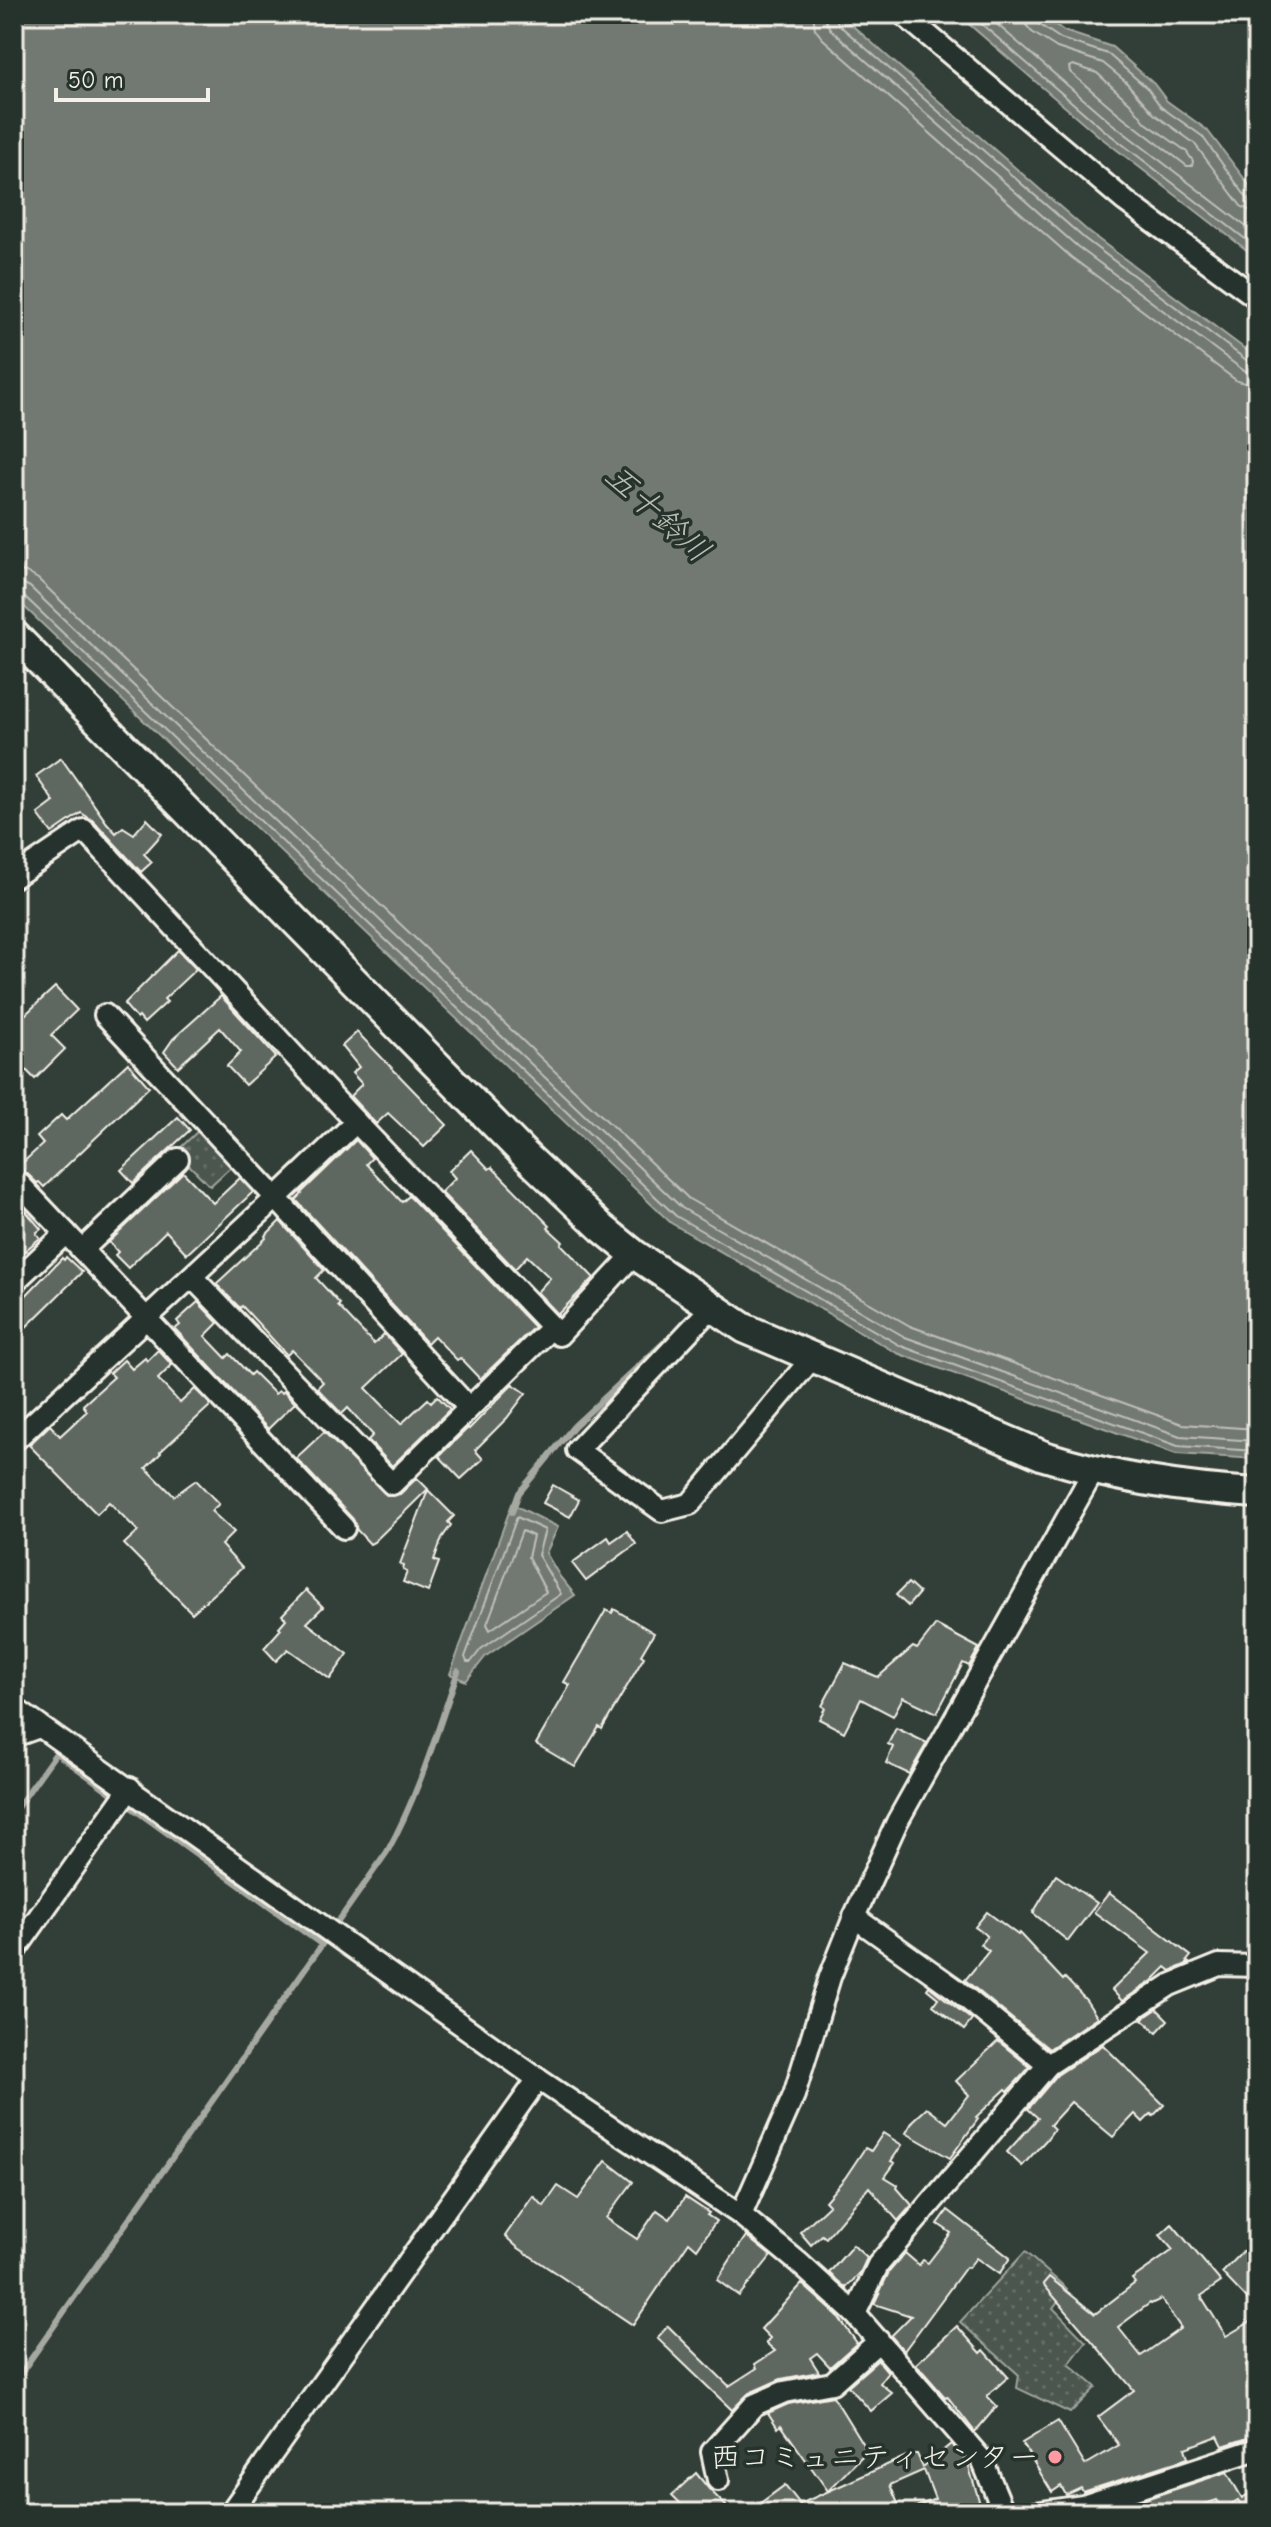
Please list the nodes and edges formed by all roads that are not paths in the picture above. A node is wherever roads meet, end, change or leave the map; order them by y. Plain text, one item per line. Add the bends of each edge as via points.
1 (903, 14) edge
2 (1257, 298) edge
3 (14, 635) edge
4 (14, 877) edge
5 (105, 1015) dead end
6 (356, 1122) junction
7 (178, 1159) dead end
8 (14, 1178) edge
9 (276, 1198) junction
10 (66, 1233) junction
11 (82, 1250) junction
12 (634, 1254) junction
13 (192, 1277) junction
14 (14, 1282) edge
15 (712, 1307) junction
16 (146, 1319) junction
17 (552, 1327) junction
18 (813, 1357) junction
19 (469, 1408) junction
20 (14, 1441) edge
21 (1093, 1472) junction
22 (1257, 1493) edge
23 (344, 1528) dead end
24 (14, 1708) edge
25 (39, 1727) junction
26 (14, 1736) edge
27 (130, 1788) junction
28 (854, 1917) junction
29 (14, 1952) edge
30 (1257, 1966) edge
31 (1048, 2065) junction
32 (538, 2079) junction
33 (741, 2215) junction
34 (855, 2314) junction
35 (879, 2341) junction
36 (1257, 2449) edge
37 (718, 2480) dead end
38 (1085, 2510) edge
39 (230, 2513) edge
40 (1004, 2513) edge
41 (1035, 2513) edge

1 - 2 street via 1125,201
3 - 12 street via 526,1156
4 - 6 street via 84,830
5 - 9 street
6 - 9 street
6 - 17 street
7 - 11 street
8 - 10 street
9 - 13 street
9 - 19 street
10 - 11 street
10 - 14 street
11 - 16 street
12 - 15 street
12 - 17 street via 559,1335
13 - 16 street
13 - 19 street via 392,1484
15 - 18 street via 744,1328
15 - 18 street via 577,1450 662,1511 690,1504
16 - 20 street
16 - 23 street
17 - 19 street
18 - 21 street
21 - 22 street
21 - 28 street via 897,1822
24 - 25 street
25 - 26 street
25 - 27 street
27 - 29 street
27 - 32 street
28 - 31 street via 954,1988
28 - 33 street via 794,2095
30 - 31 street via 1219,1965 1170,1985
31 - 34 street via 878,2265
32 - 33 street
32 - 39 street
33 - 34 street
34 - 35 street
35 - 37 street via 832,2383 784,2392 754,2405 712,2452
35 - 40 street via 982,2460
36 - 38 street
38 - 41 street

